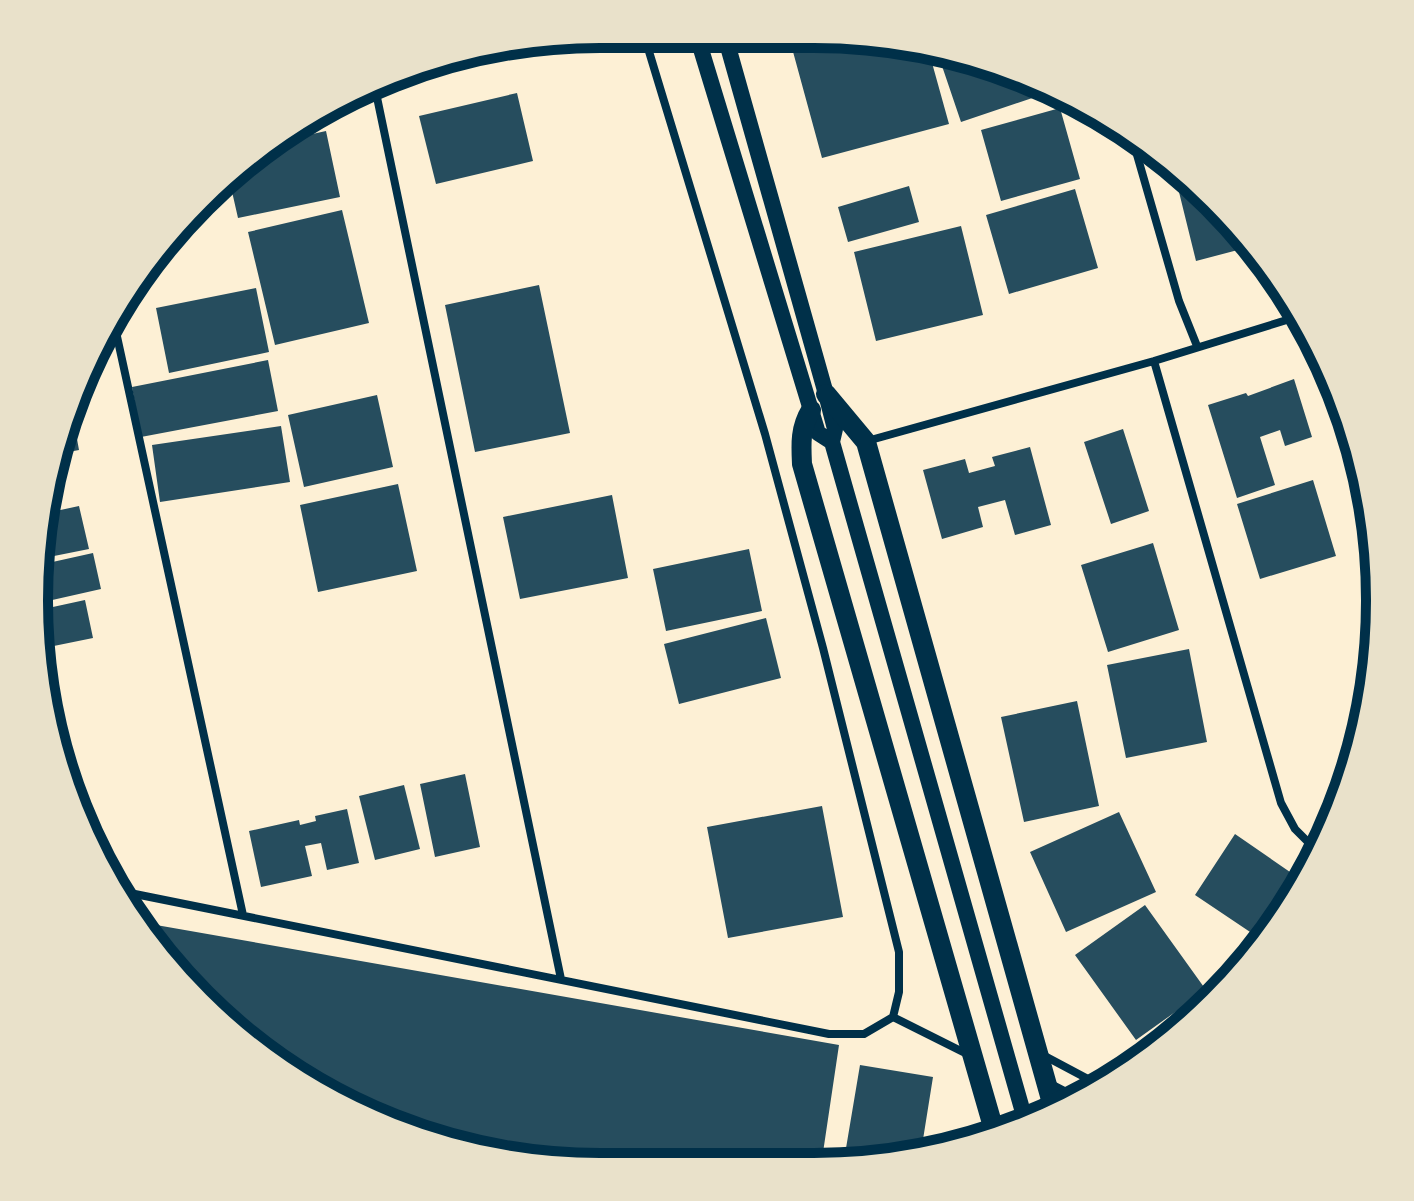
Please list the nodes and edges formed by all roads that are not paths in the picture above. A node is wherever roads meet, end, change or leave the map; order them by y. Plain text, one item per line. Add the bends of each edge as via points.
1 (648, 48) edge
2 (701, 48) edge
3 (728, 48) edge
4 (377, 96) edge
5 (1136, 152) edge
6 (1289, 319) edge
7 (117, 334) edge
8 (1197, 346) junction
9 (1154, 361) junction
10 (826, 394) junction
11 (811, 410) junction
12 (832, 442) junction
13 (866, 442) junction
14 (1310, 844) edge
15 (132, 893) edge
16 (243, 915) junction
17 (561, 979) junction
18 (893, 1017) junction
19 (1040, 1054) junction
20 (974, 1057) junction
21 (1089, 1080) edge
22 (1047, 1081) junction
23 (1066, 1092) edge
24 (1051, 1099) edge
25 (1023, 1112) edge
26 (992, 1124) edge

1 - 18 street via 765,434 823,648 899,952
2 - 11 main road
3 - 10 main road
4 - 17 street
5 - 8 street
6 - 8 street
7 - 16 street
8 - 9 street
9 - 13 street
9 - 14 street via 1281,803
10 - 12 main road via 835,429
10 - 13 highway
11 - 12 main road via 818,433
11 - 20 highway via 802,431 802,464
12 - 25 main road
13 - 19 highway
15 - 16 street
16 - 17 street
17 - 18 street via 829,1034 864,1034
18 - 20 street
19 - 21 street
19 - 22 highway
20 - 26 highway
22 - 23 street
22 - 24 highway

